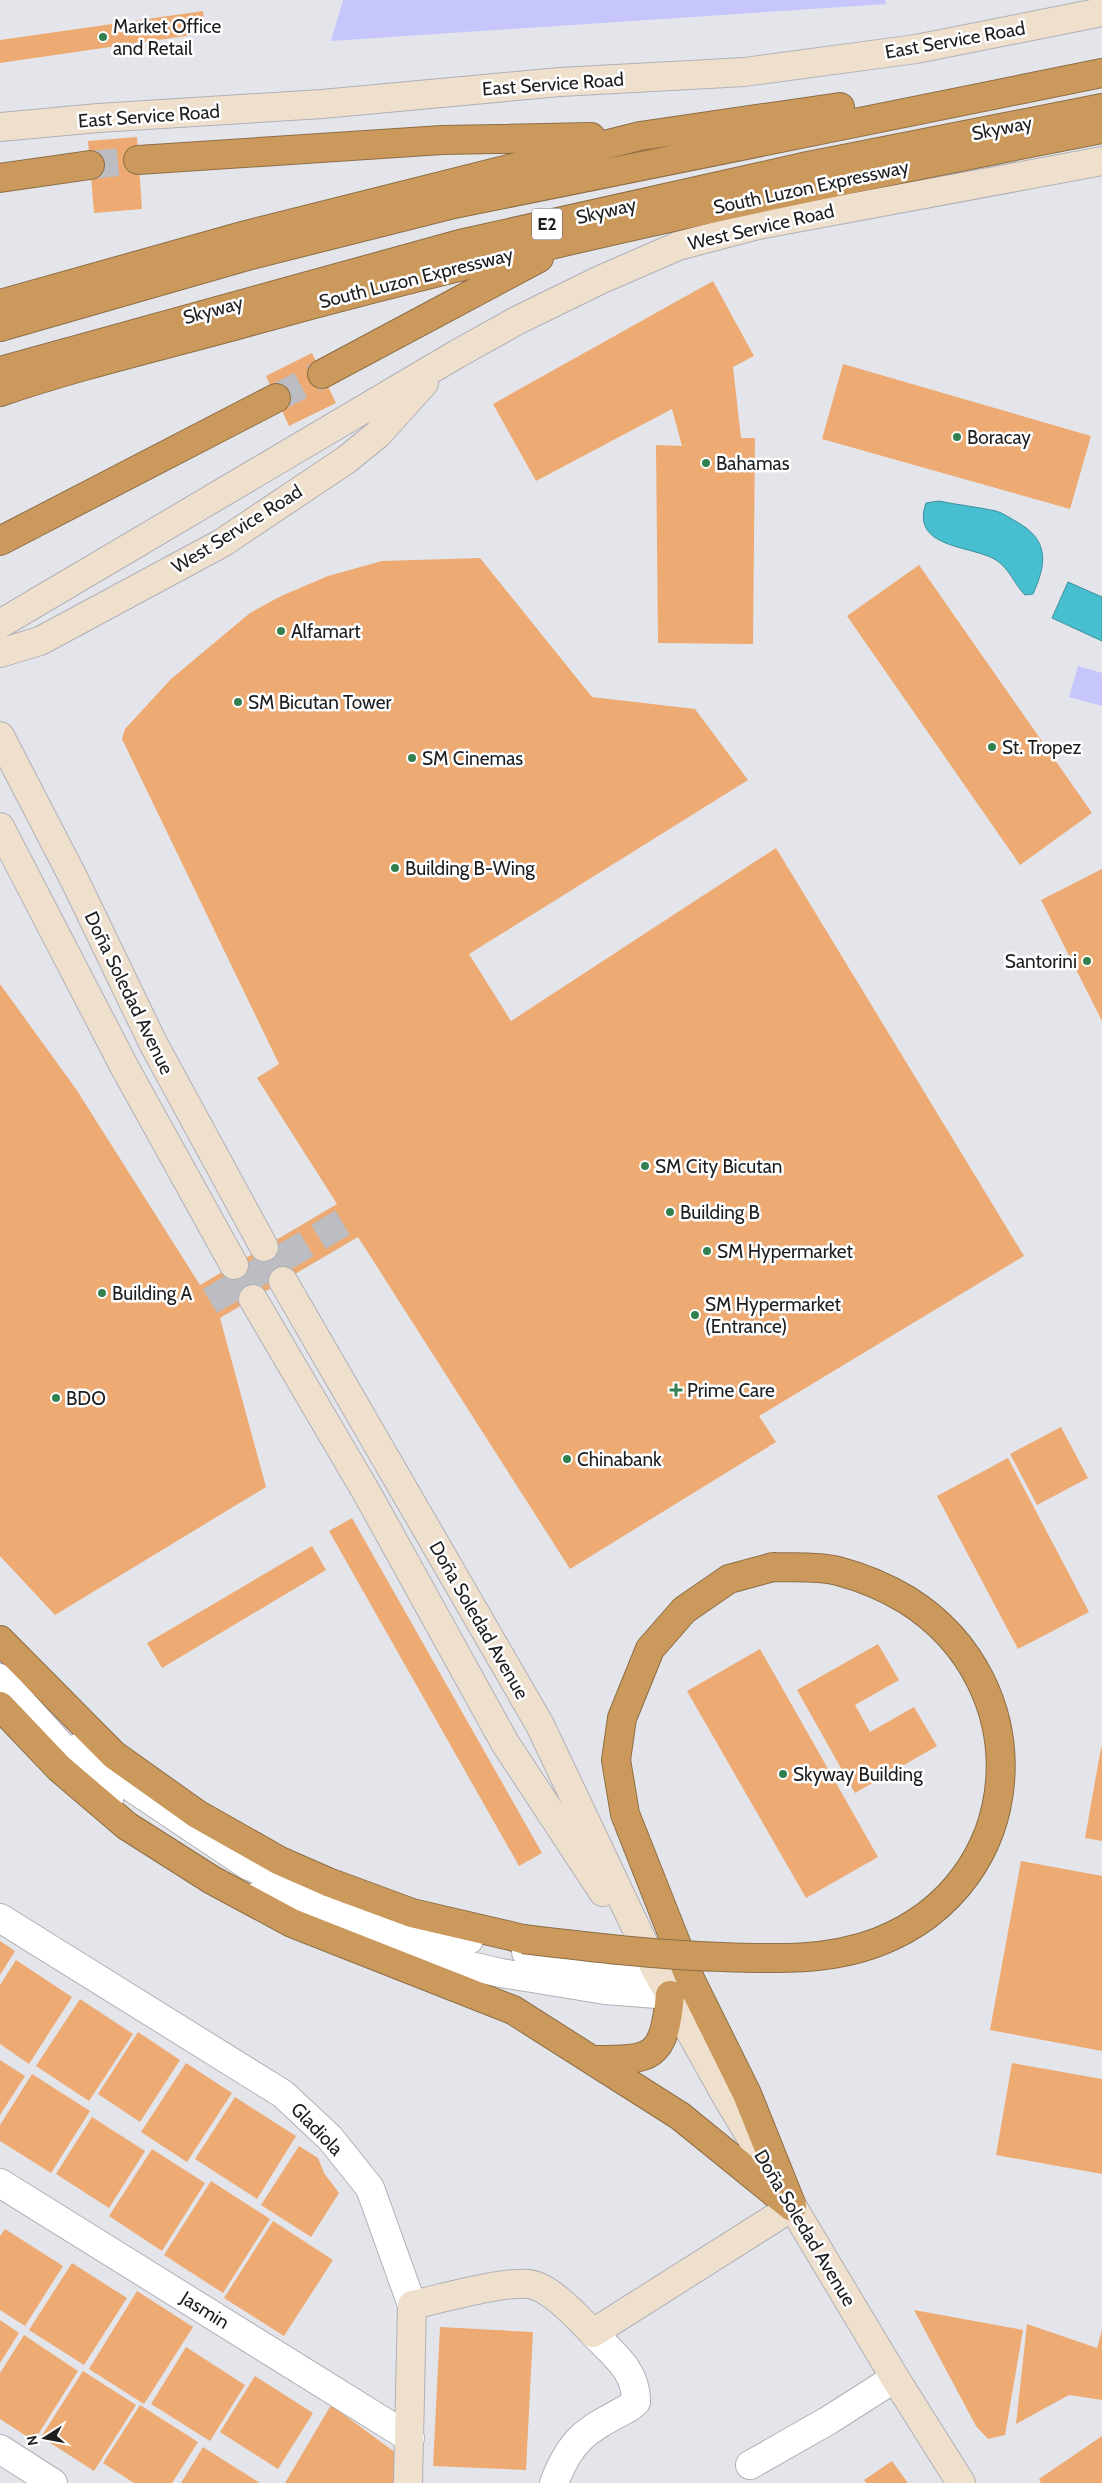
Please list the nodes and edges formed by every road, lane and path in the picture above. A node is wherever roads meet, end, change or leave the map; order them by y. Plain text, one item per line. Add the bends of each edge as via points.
1 (1102, 12) edge
2 (1102, 57) edge
3 (1102, 73) edge
4 (1102, 108) edge
5 (0, 127) edge
6 (1102, 129) edge
7 (640, 136) junction
8 (138, 160) tunnel mouth
9 (1102, 161) edge
10 (90, 165) tunnel mouth
11 (0, 178) edge
12 (637, 224) junction
13 (0, 304) edge
14 (0, 327) edge
15 (444, 362) junction
16 (0, 371) edge
17 (322, 374) tunnel mouth
18 (0, 392) edge
19 (276, 398) tunnel mouth
20 (0, 541) edge
21 (0, 624) edge
22 (0, 653) edge
23 (0, 736) edge
24 (0, 827) edge
25 (264, 1247) tunnel mouth
26 (234, 1265) tunnel mouth
27 (283, 1281) tunnel mouth
28 (253, 1299) tunnel mouth
29 (0, 1640) edge
30 (6, 1694) edge
31 (0, 1918) edge
32 (656, 1970) junction
33 (680, 1988) junction
34 (589, 2059) junction
35 (0, 2183) edge
36 (792, 2207) junction
37 (412, 2305) junction
38 (593, 2333) junction
39 (895, 2378) junction
40 (410, 2438) junction
41 (0, 2449) edge
42 (750, 2465) dead end
43 (53, 2483) edge
44 (408, 2483) edge
45 (554, 2483) edge
46 (961, 2483) edge

1 - 5 main road, East Service Road via 916,49 745,72 560,82 322,104
2 - 7 highway via 818,112
3 - 14 highway, Skyway / E2 via 454,204 247,256
4 - 16 highway, Skyway / E2 via 808,166 460,244
6 - 12 highway, South Luzon Expressway / E2 via 830,182
7 - 8 highway via 442,140
7 - 13 highway via 246,235
9 - 15 main road, West Service Road via 758,225 678,246 518,320
10 - 11 highway
12 - 17 highway via 532,260
12 - 18 highway, South Luzon Expressway / E2 via 271,315
15 - 21 main road, West Service Road
15 - 22 main road, West Service Road via 378,434 346,460 222,543 40,641
19 - 20 highway
23 - 25 main road, Doña Soledad Avenue via 153,1043
24 - 26 main road, Doña Soledad Avenue via 125,1068
27 - 32 main road, Doña Soledad Avenue via 540,1725
28 - 32 main road, Doña Soledad Avenue via 368,1495 505,1743
29 - 33 highway, bridge via 114,1756 197,1814 280,1860 328,1882 412,1913 523,1939 651,1954 774,1959 843,1952 879,1941 911,1926 938,1908 959,1886 990,1835 998,1806 1001,1747 989,1697 958,1645 907,1600 836,1570 773,1567 729,1579 684,1610 650,1649 622,1718 616,1760 625,1814
30 - 32 street via 122,1781 249,1866 398,1924 500,1947
30 - 33 street via 110,1800 242,1888 396,1949 501,1973 605,1990
30 - 34 highway via 60,1768 127,1826 212,1880 292,1923 513,2010
31 - 37 street, Gladiola via 283,2094 330,2138 370,2188
32 - 33 main road, Doña Soledad Avenue
33 - 34 highway via 662,2041 655,2050 635,2058
33 - 36 highway via 747,2094
34 - 36 highway via 680,2116
35 - 40 street, Jasmin
36 - 38 main road
36 - 39 main road, Doña Soledad Avenue
37 - 38 main road via 530,2284 564,2304
37 - 40 main road, Gladiola
38 - 45 street via 630,2372 636,2389 636,2402 586,2431 563,2459
39 - 42 street
39 - 46 main road, Doña Soledad Avenue
40 - 44 main road, Gladiola
41 - 43 street

